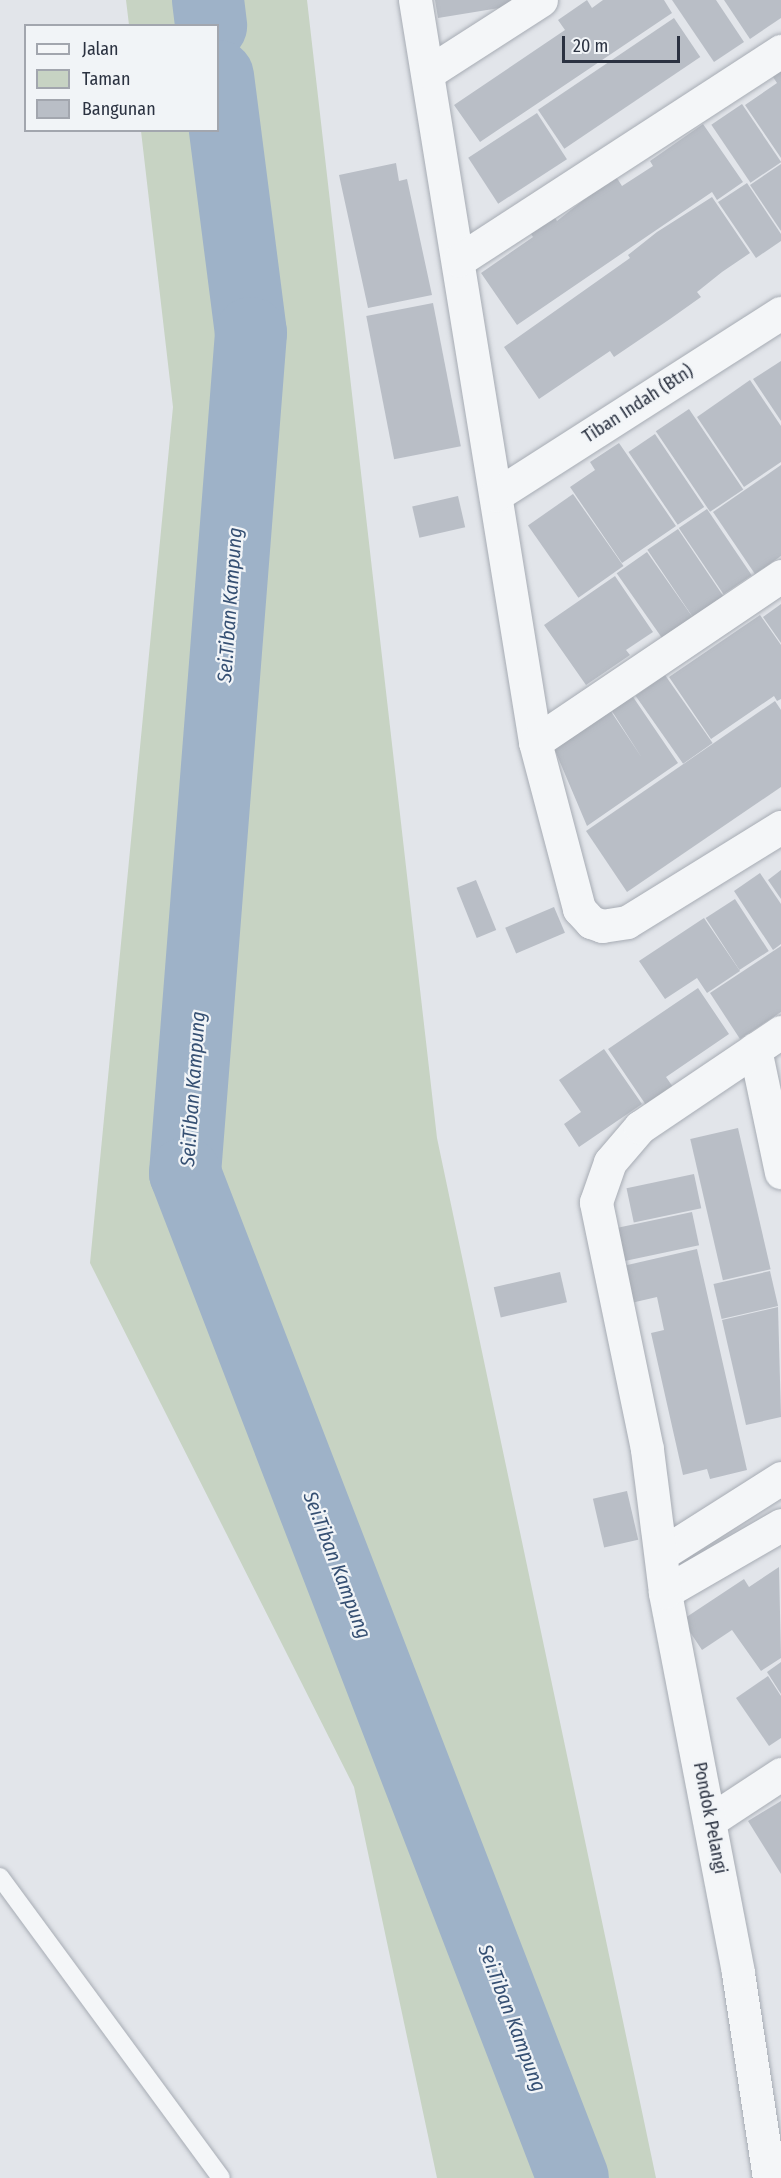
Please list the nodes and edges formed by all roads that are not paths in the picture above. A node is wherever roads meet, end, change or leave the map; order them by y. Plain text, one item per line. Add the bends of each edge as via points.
1 (415, 0) edge
2 (541, 0) edge
3 (781, 51) edge
4 (429, 72) junction
5 (459, 260) junction
6 (781, 313) edge
7 (496, 495) junction
8 (781, 576) edge
9 (535, 742) junction
10 (781, 827) edge
11 (768, 1040) edge
12 (781, 1172) edge
13 (781, 1478) edge
14 (781, 1525) edge
15 (663, 1553) junction
16 (665, 1592) junction
17 (781, 1774) edge
18 (711, 1820) junction
19 (0, 1877) edge
20 (221, 2178) edge
21 (769, 2178) edge

1 - 4 street
2 - 4 street
3 - 5 street
4 - 5 street
5 - 7 street
6 - 7 street, Tiban Indah (Btn)
7 - 9 street
8 - 9 street
9 - 10 street via 579,909 591,922 602,926 627,922
11 - 12 street
11 - 15 street, Pondok Pelangi via 640,1127 624,1143 602,1179 597,1202 647,1449
13 - 15 street
14 - 16 street
15 - 16 street, Pondok Pelangi
16 - 18 street, Pondok Pelangi
17 - 18 street
18 - 21 street, Pondok Pelangi
19 - 20 lane

